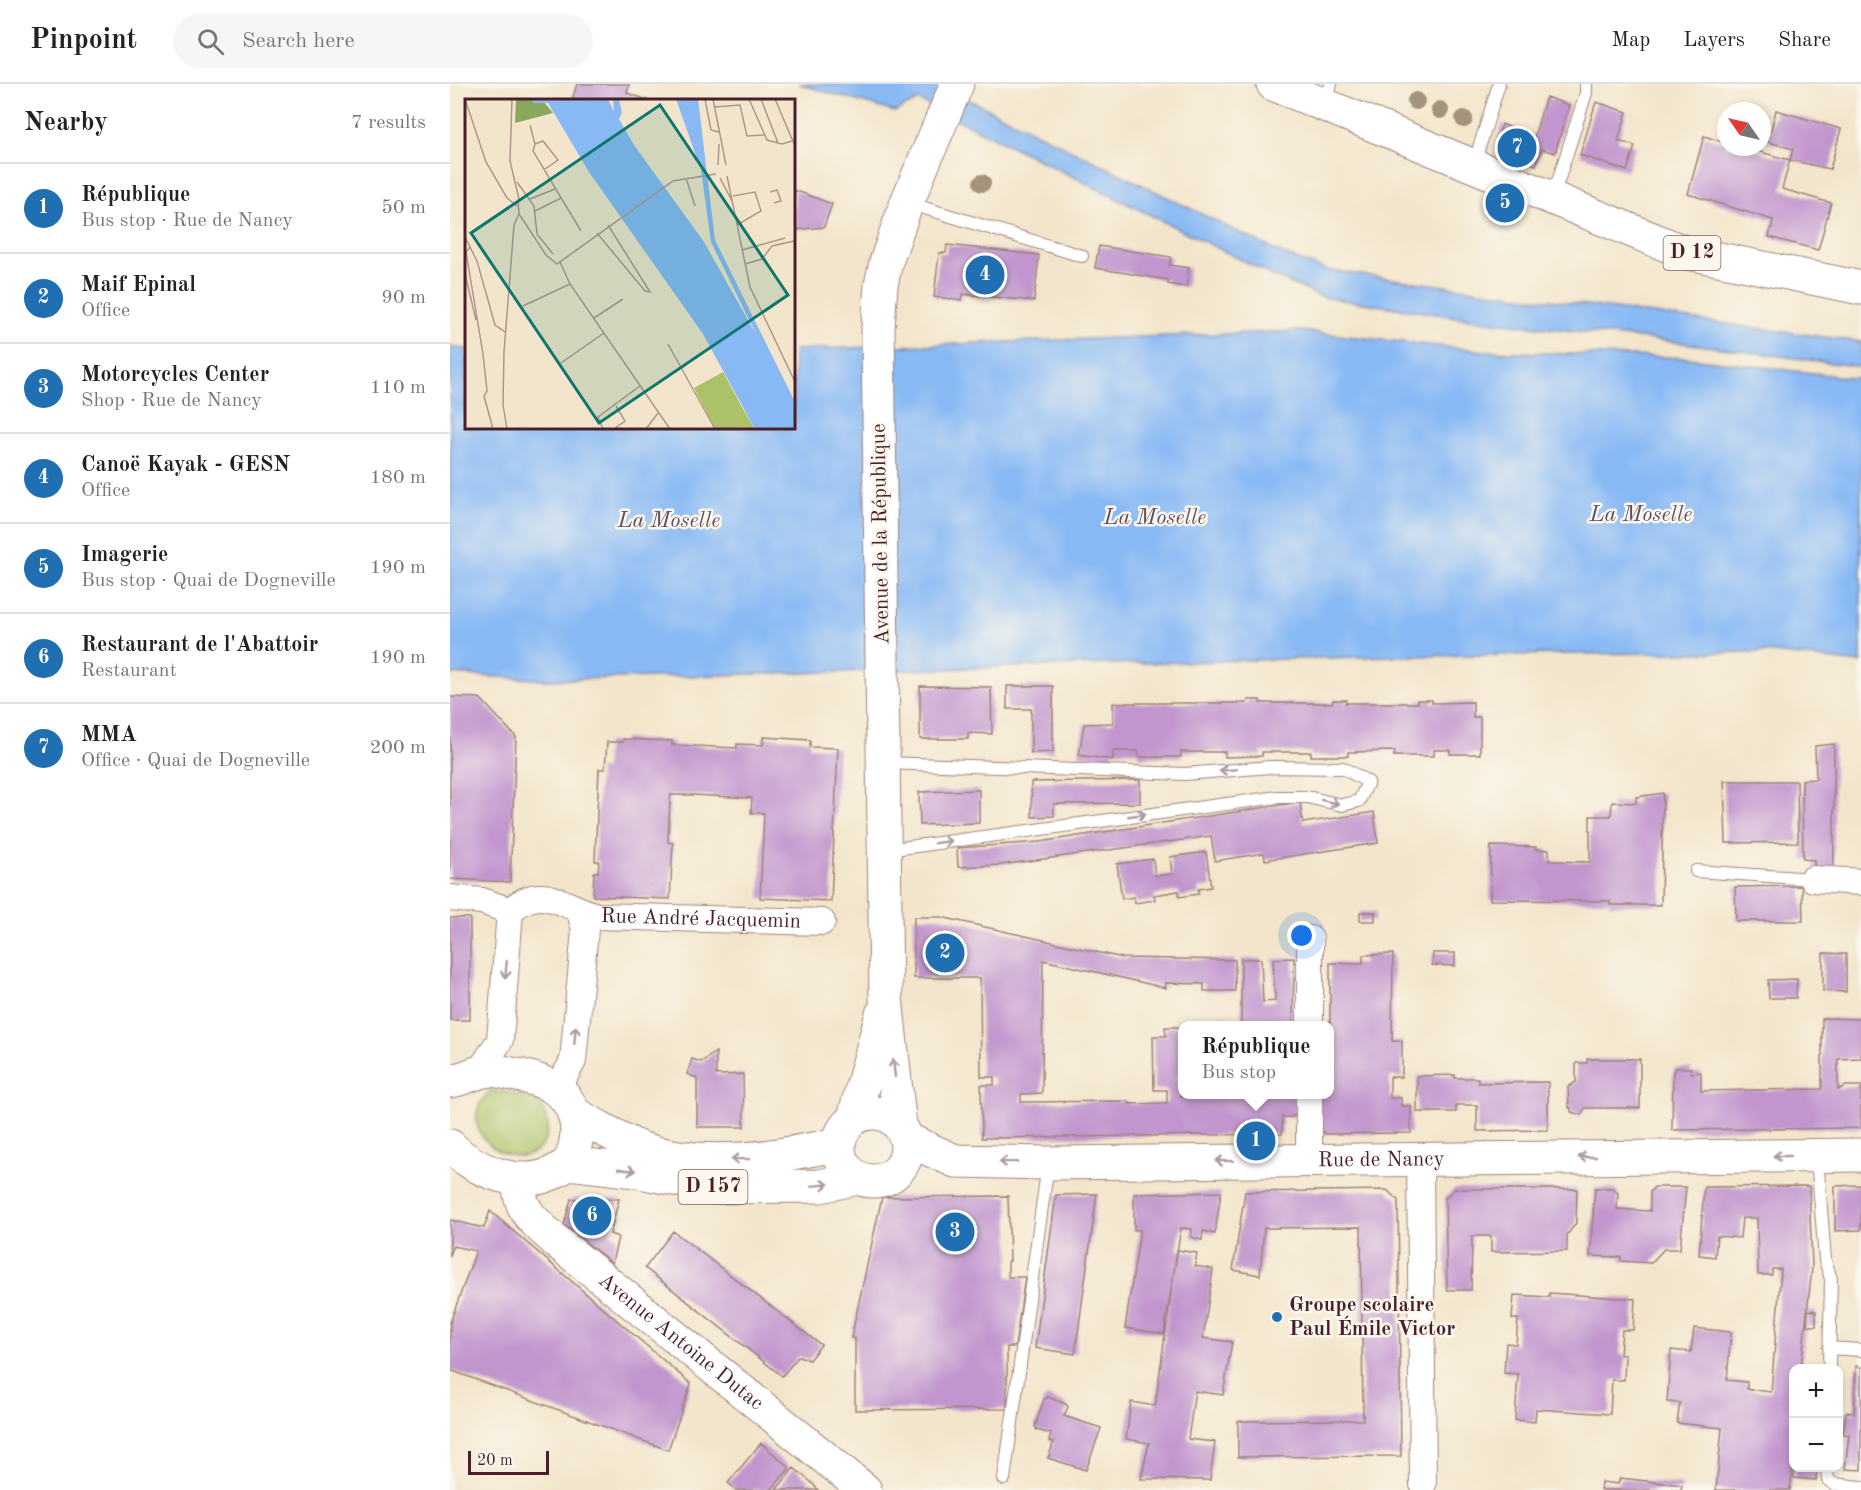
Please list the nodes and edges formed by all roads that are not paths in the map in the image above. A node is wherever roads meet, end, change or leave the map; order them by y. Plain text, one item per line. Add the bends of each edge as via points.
1 (1273, 84) edge
2 (1499, 84) edge
3 (1586, 84) edge
4 (955, 88) edge
5 (1328, 95) edge
6 (1474, 165) junction
7 (1553, 198) junction
8 (907, 202) junction
9 (1082, 256) dead end
10 (1861, 288) edge
11 (884, 763) junction
12 (886, 850) junction
13 (1696, 872) dead end
14 (1813, 879) joint
15 (1861, 882) edge
16 (450, 898) edge
17 (510, 911) junction
18 (580, 912) junction
19 (822, 922) dead end
20 (1310, 939) dead end
21 (886, 998) junction
22 (1310, 1021) edge
23 (458, 1081) edge
24 (1310, 1099) edge
25 (567, 1102) junction
26 (846, 1131) junction
27 (903, 1133) junction
28 (1861, 1155) edge
29 (1817, 1156) junction
30 (457, 1159) edge
31 (1420, 1159) junction
32 (1309, 1160) junction
33 (569, 1163) junction
34 (1048, 1163) junction
35 (858, 1178) junction
36 (518, 1179) junction
37 (1829, 1348) junction
38 (1861, 1350) edge
39 (1829, 1364) edge
40 (1827, 1472) edge
41 (1004, 1479) dead end
42 (1424, 1484) dead end
43 (1861, 1487) edge
44 (865, 1490) edge

1 - 5 main road, D 12
2 - 6 lane
3 - 7 lane
4 - 8 main road, Avenue de la République
5 - 6 main road, D 12
6 - 7 main road, D 12
7 - 10 main road, D 12 via 1684,252
8 - 9 lane
8 - 11 main road, Avenue de la République via 880,285 878,327
11 - 12 main road, Avenue de la République
12 -> 11 lane via 1278,797 1307,797 1342,805 1359,801 1368,782 1344,768 1270,767 1185,774
12 - 21 main road, Avenue de la République
13 - 14 lane
14 - 15 street
16 - 17 street via 482,901
17 - 18 street, Rue André Jacquemin via 523,899 546,896
17 -> 23 street via 500,1040
18 - 19 street, Rue André Jacquemin via 597,916
25 -> 18 street, Rue André Jacquemin via 585,930
20 - 22 street
21 - 26 main road, Avenue de la République
27 -> 21 main road, Avenue de la République
23 - 25 main road via 490,1070 529,1077
24 - 32 street
26 -> 25 main road, D 157 via 780,1156 746,1160 682,1158 645,1150
25 - 33 main road via 577,1139
26 - 27 main road via 874,1113 884,1114
26 - 35 main road via 843,1164
34 -> 27 main road, Rue de Nancy via 955,1161
27 - 35 main road via 904,1160 890,1177
28 - 29 main road, Rue de Nancy
29 -> 31 main road, Rue de Nancy
29 - 37 lane via 1825,1260 1831,1279
30 - 36 main road
31 - 32 main road, Rue de Nancy
31 - 42 street
32 -> 34 main road, Rue de Nancy
33 -> 35 main road, D 157 via 636,1171 713,1187 820,1186
33 - 36 main road via 548,1176
34 - 41 lane
36 - 44 main road, Avenue Antoine Dutac via 518,1197 526,1213 557,1242
37 - 38 lane
37 - 39 lane
40 - 43 lane via 1828,1480 1834,1484

